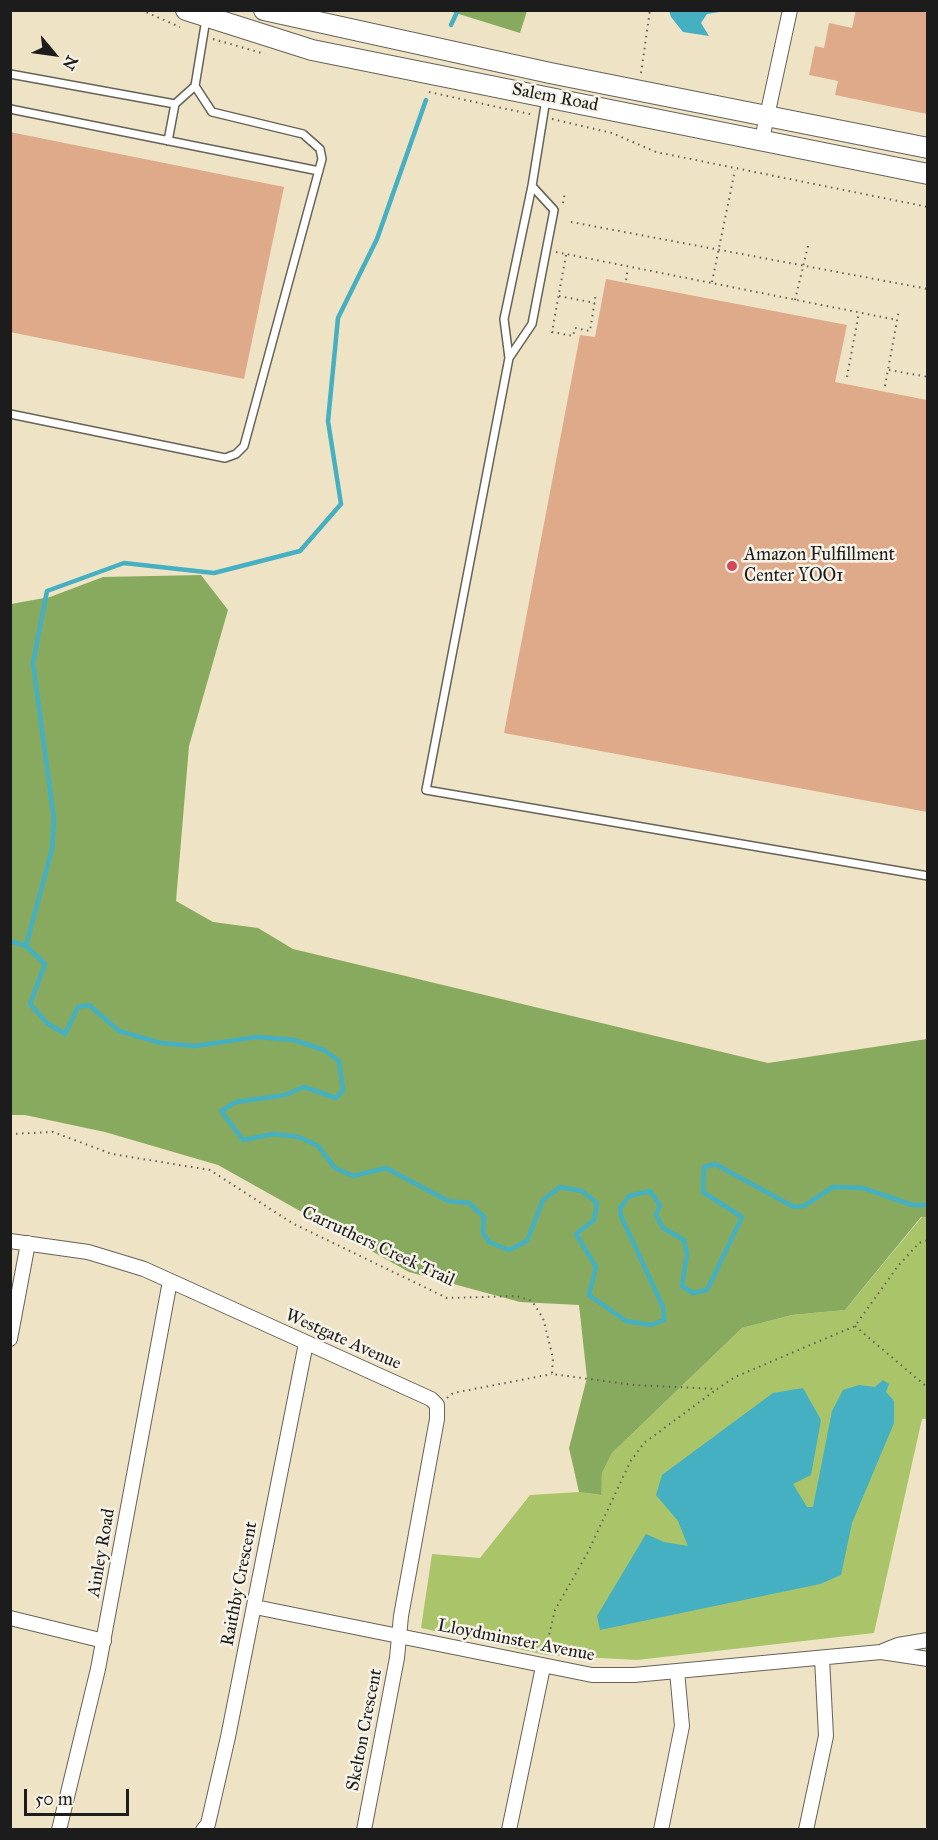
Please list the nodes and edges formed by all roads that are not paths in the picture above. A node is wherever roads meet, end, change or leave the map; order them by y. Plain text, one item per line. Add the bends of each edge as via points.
1 (264, 10) edge
2 (790, 10) edge
3 (207, 14) edge
4 (182, 18) edge
5 (10, 74) edge
6 (195, 86) junction
7 (546, 96) junction
8 (175, 104) junction
9 (10, 109) edge
10 (768, 115) junction
11 (762, 139) junction
12 (168, 141) junction
13 (927, 148) edge
14 (319, 171) junction
15 (927, 174) edge
16 (532, 186) junction
17 (509, 358) junction
18 (10, 414) edge
19 (927, 876) edge
20 (10, 1241) edge
21 (28, 1243) junction
22 (170, 1281) junction
23 (10, 1339) edge
24 (306, 1343) junction
25 (255, 1607) junction
26 (10, 1618) edge
27 (399, 1636) junction
28 (927, 1640) edge
29 (104, 1641) junction
30 (881, 1652) junction
31 (822, 1658) junction
32 (927, 1659) edge
33 (543, 1667) junction
34 (677, 1671) junction
35 (59, 1830) edge
36 (203, 1830) edge
37 (364, 1830) edge
38 (509, 1830) edge
39 (661, 1830) edge
40 (806, 1830) edge

1 - 10 main road, Salem Road via 550,73
2 - 10 street
3 - 4 main road, Salem Road
3 - 6 lane
3 - 7 main road, Salem Road via 312,50
5 - 8 lane
6 - 8 lane
6 - 14 lane via 212,112 303,134 320,149
7 - 11 main road, Salem Road
7 - 16 lane
8 - 12 lane
9 - 12 lane
10 - 11 street
10 - 13 main road, Salem Road
11 - 15 main road, Salem Road
12 - 14 lane
14 - 18 lane via 244,446 236,454 225,458
16 - 17 lane via 504,319
16 - 17 lane via 554,210 532,324
17 - 19 lane via 426,790
20 - 21 street, Westgate Avenue
21 - 22 street, Westgate Avenue via 116,1259
21 - 23 street
22 - 24 street, Westgate Avenue
22 - 29 street, Ainley Road
24 - 25 street, Raithby Crescent
24 - 27 street, Westgate Avenue via 437,1405
25 - 27 street, Lloydminster Avenue
25 - 36 street, Raithby Crescent via 208,1824
26 - 29 street
27 - 33 street, Lloydminster Avenue
27 - 37 street, Skelton Crescent
28 - 30 street, Lloydminster Avenue
29 - 35 street, Ainley Road
30 - 31 street, Lloydminster Avenue
30 - 32 street, Lloydminster Avenue
31 - 34 street, Lloydminster Avenue
31 - 40 street via 826,1736
33 - 34 street, Lloydminster Avenue via 614,1676
33 - 38 street
34 - 39 street via 682,1726

